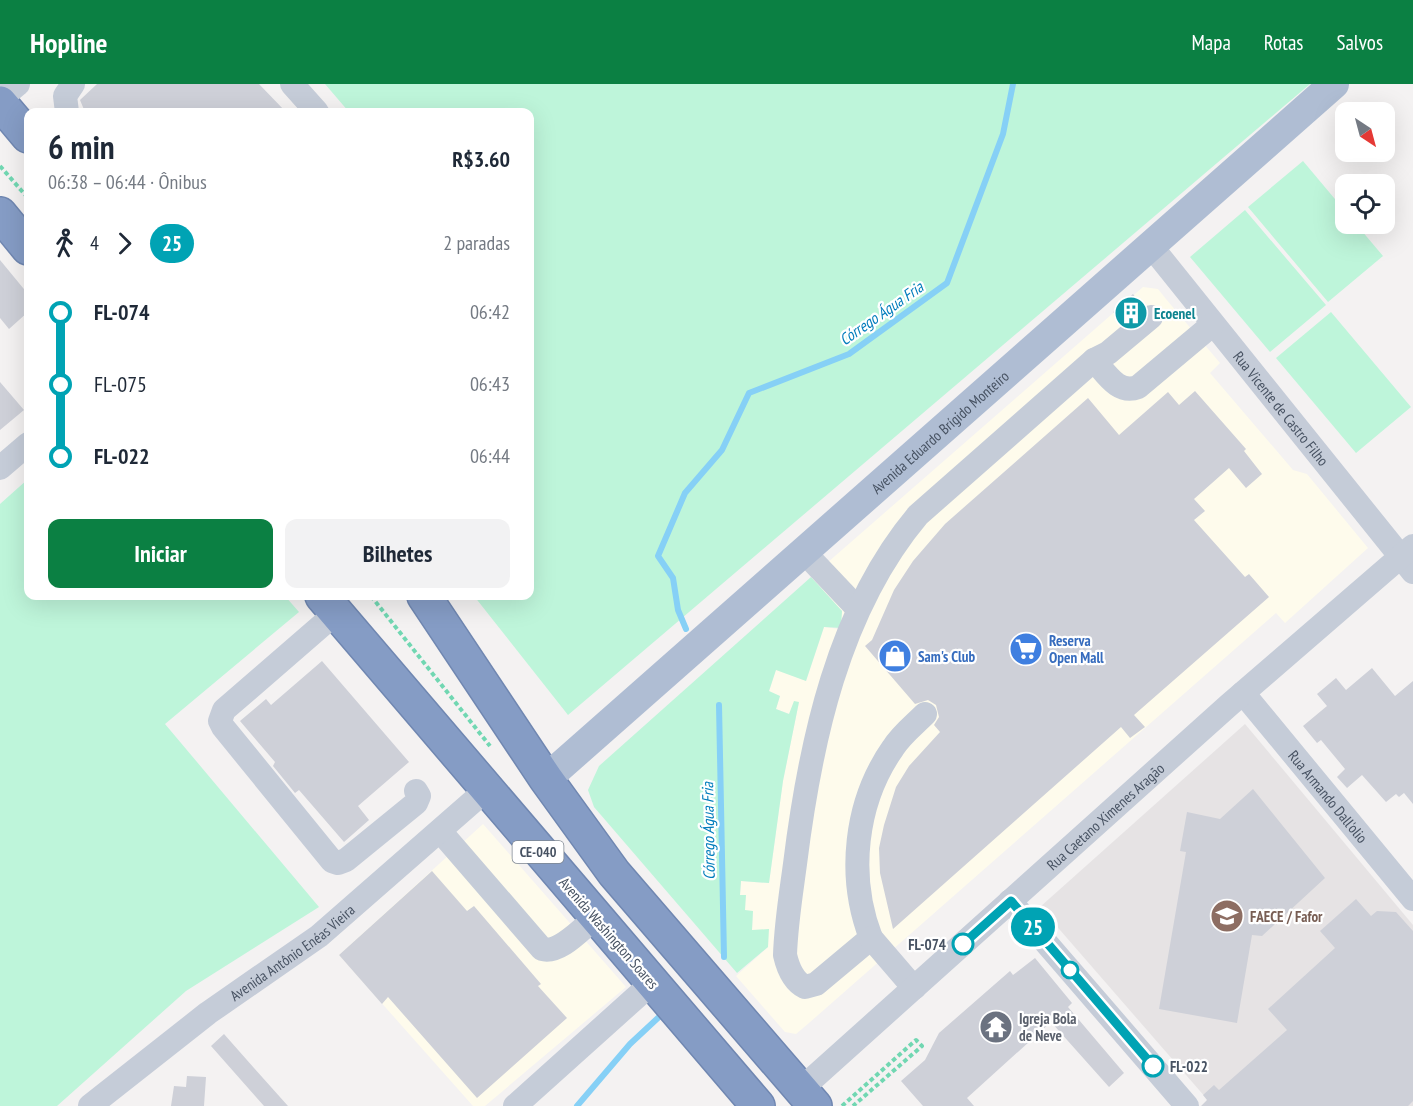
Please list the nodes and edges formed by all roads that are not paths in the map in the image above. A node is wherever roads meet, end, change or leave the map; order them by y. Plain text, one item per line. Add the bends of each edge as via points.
1 (18, 84) edge
2 (73, 84) edge
3 (292, 84) edge
4 (1334, 84) edge
5 (0, 101) edge
6 (66, 108) edge
7 (313, 108) edge
8 (24, 131) edge
9 (0, 214) edge
10 (24, 243) edge
11 (1151, 246) junction
12 (1151, 317) dead end
13 (1212, 325) junction
14 (1094, 360) junction
15 (24, 447) edge
16 (0, 468) edge
17 (804, 552) junction
18 (1409, 558) edge
19 (427, 600) edge
20 (329, 604) edge
21 (858, 609) junction
22 (1243, 693) junction
23 (925, 714) dead end
24 (546, 779) junction
25 (486, 790) junction
26 (435, 835) junction
27 (1413, 899) edge
28 (1011, 901) junction
29 (595, 918) junction
30 (871, 938) junction
31 (652, 983) junction
32 (914, 988) junction
33 (819, 1100) edge
34 (90, 1106) edge
35 (515, 1106) edge
36 (758, 1106) edge
37 (1187, 1106) edge

1 - 5 street
2 - 6 street via 65,96
3 - 7 street
4 - 11 main road, Avenida Eduardo Brígido Monteiro
5 - 8 highway
9 - 10 highway
11 - 13 street, Rua Vicente de Castro Filho
11 - 17 main road, Avenida Eduardo Brígido Monteiro
12 - 14 street
13 - 14 street via 1129,391 1121,389
13 - 18 street, Rua Vicente de Castro Filho
14 - 21 street via 918,515
15 - 16 street
17 - 21 street
17 - 24 main road, Avenida Eduardo Brígido Monteiro
18 - 22 street, Rua Caetano Ximenes Aragão
19 - 24 highway, CE-040
20 - 25 highway, Avenida Washington Soares / CE-040
20 - 26 street via 224,710 220,722 332,861 346,860 411,801
21 - 30 street via 827,696 801,817 786,938 788,967 800,985 811,987
22 - 27 street, Rua Armando Dall'olio
22 - 28 street, Rua Caetano Ximenes Aragão
23 - 30 street via 893,747 866,802 856,862
24 - 33 highway, CE-040 via 614,873 715,990
25 - 26 street, Avenida Antônio Enéas Vieira
25 - 29 highway, Avenida Washington Soares / CE-040
26 - 29 street via 542,949 557,947
26 - 34 street, Avenida Antônio Enéas Vieira via 319,936 208,1013
28 - 32 street, Rua Caetano Ximenes Aragão
28 - 37 street
29 - 31 highway, Avenida Washington Soares / CE-040
30 - 32 street
31 - 35 street
31 - 36 highway, Avenida Washington Soares / CE-040
32 - 33 street, Rua Caetano Ximenes Aragão

